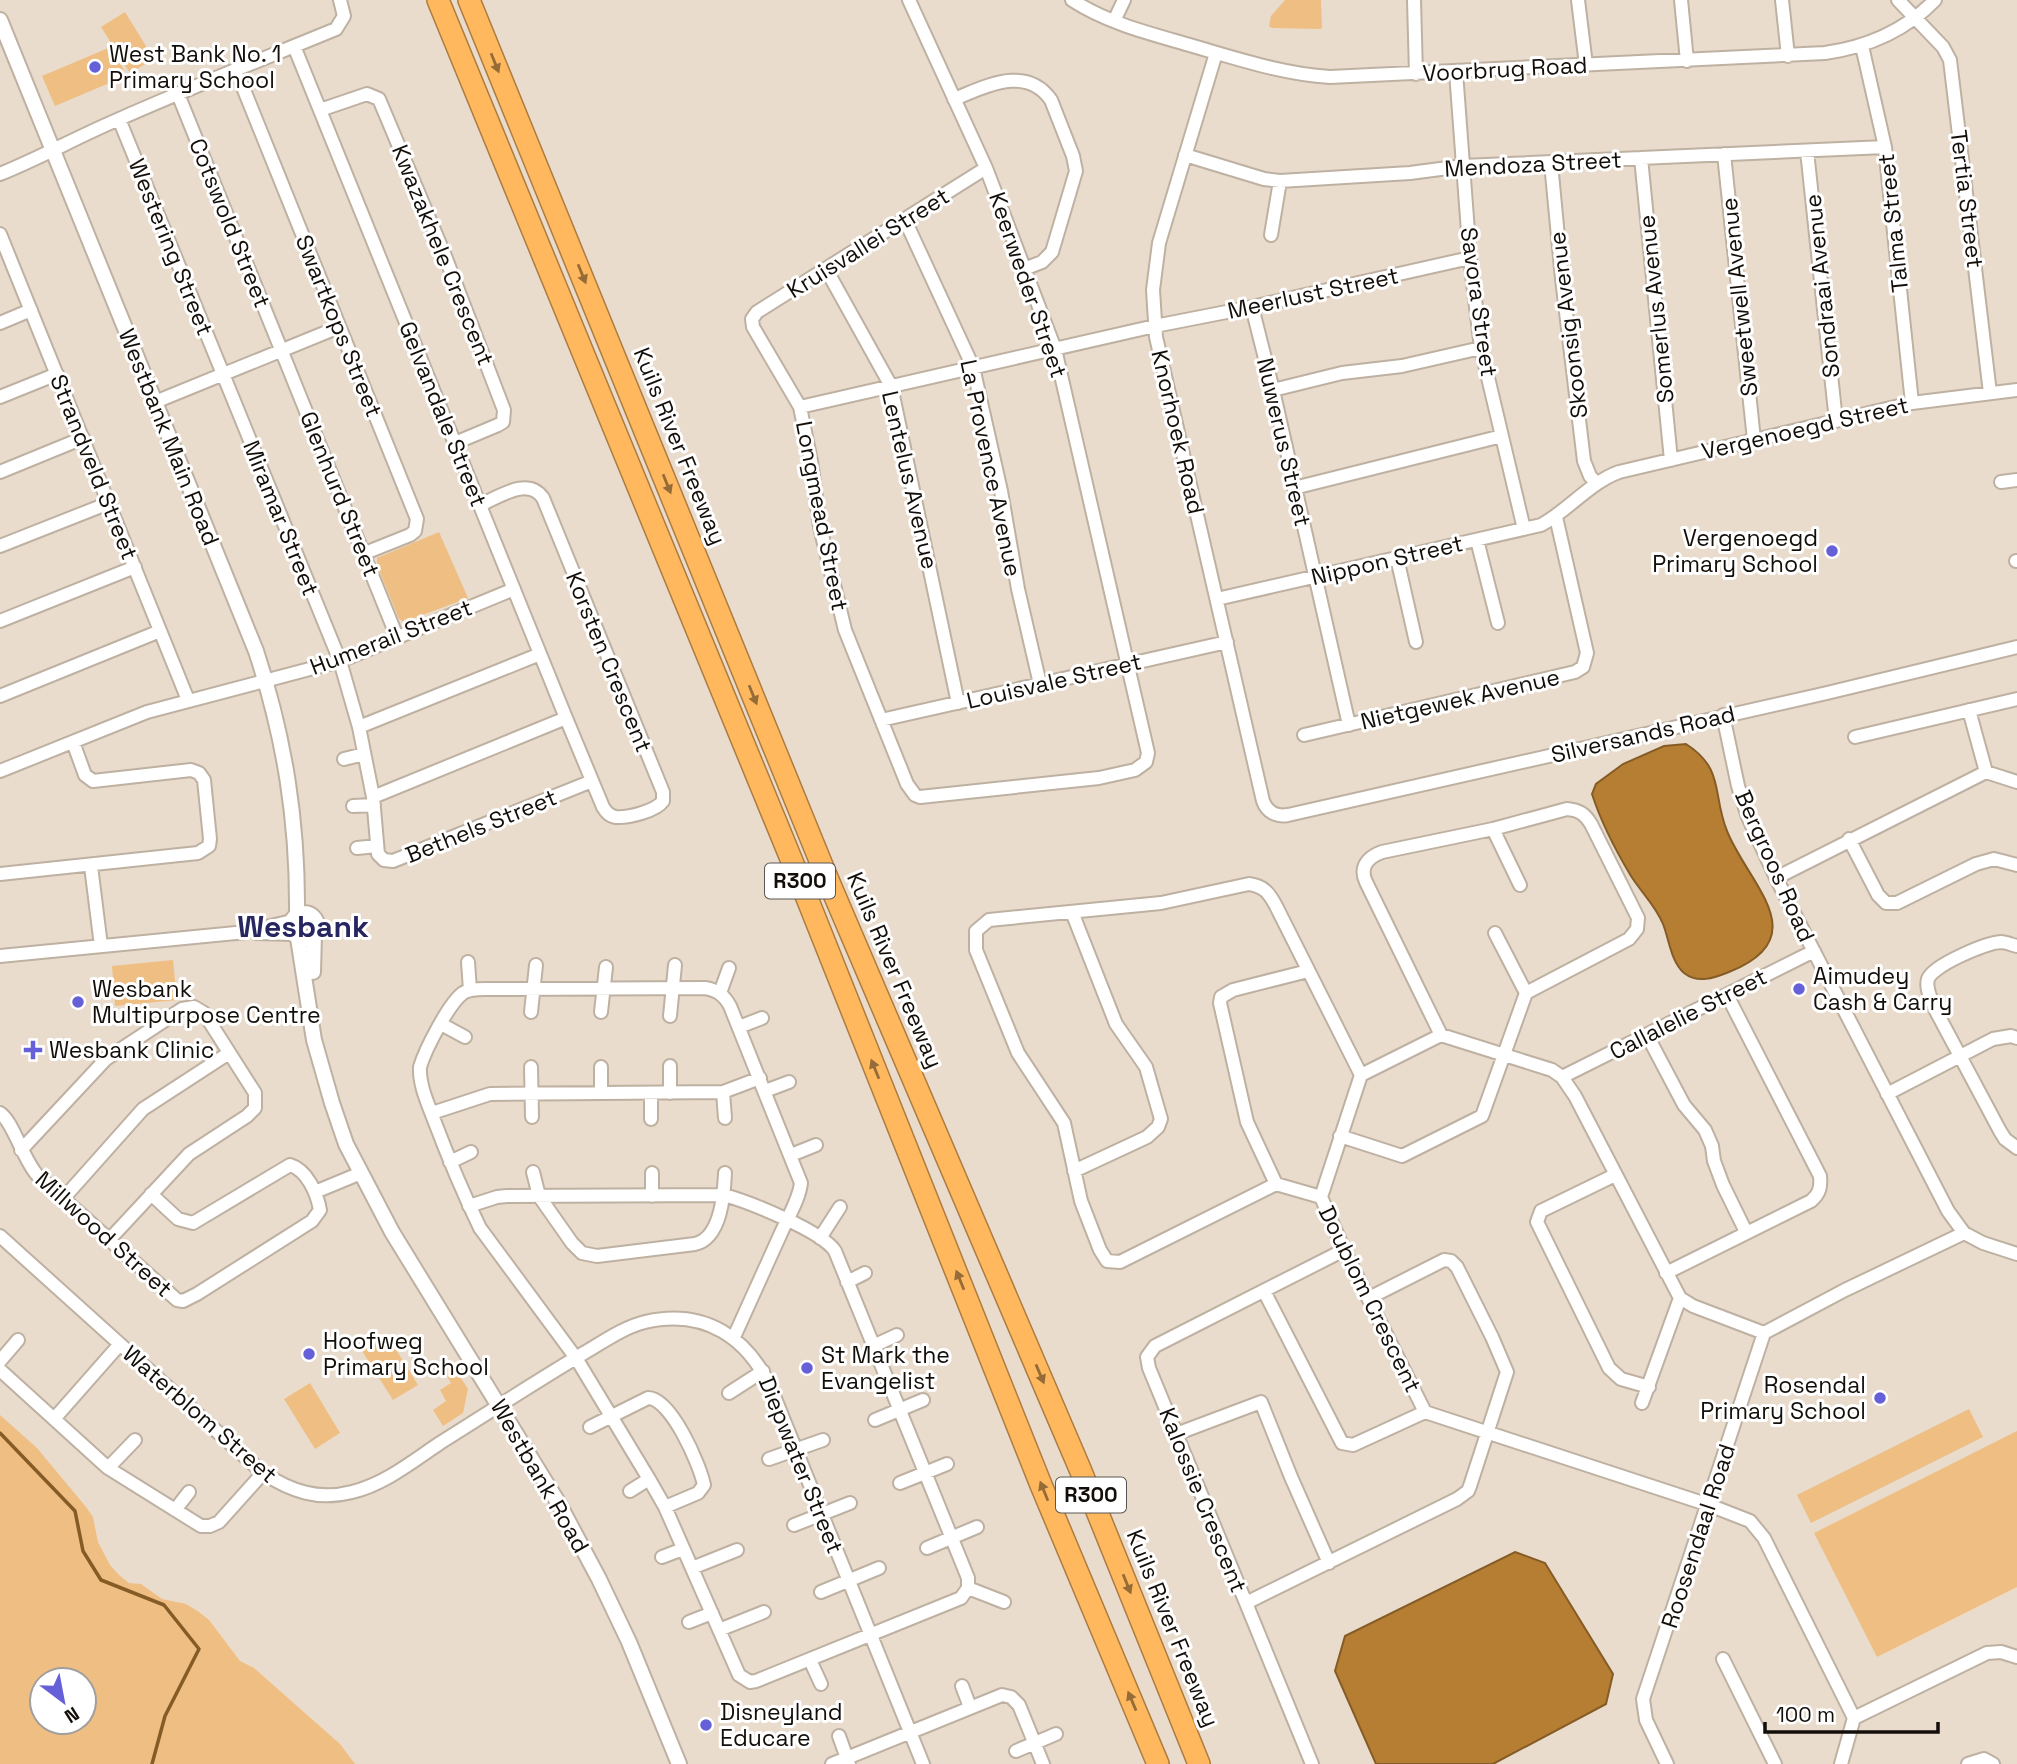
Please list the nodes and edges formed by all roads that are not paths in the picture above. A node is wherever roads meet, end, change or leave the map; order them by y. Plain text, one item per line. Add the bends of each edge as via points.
1 (340, 0) edge
2 (438, 0) edge
3 (469, 0) edge
4 (909, 0) edge
5 (1072, 0) edge
6 (1124, 0) edge
7 (1414, 0) edge
8 (1578, 0) edge
9 (1681, 0) edge
10 (1782, 0) edge
11 (1898, 0) edge
12 (1935, 0) edge
13 (1915, 18) junction
14 (0, 20) edge
15 (1114, 21) junction
16 (294, 46) junction
17 (1862, 46) junction
18 (1216, 53) junction
19 (1788, 56) junction
20 (1687, 61) junction
21 (1586, 65) junction
22 (236, 71) junction
23 (1456, 72) junction
24 (1416, 74) junction
25 (178, 94) junction
26 (954, 99) junction
27 (320, 110) junction
28 (120, 119) junction
29 (1885, 147) junction
30 (52, 149) junction
31 (1807, 151) junction
32 (1185, 155) junction
33 (1724, 155) junction
34 (1641, 158) junction
35 (1551, 163) junction
36 (1462, 166) junction
37 (986, 168) junction
38 (0, 174) edge
39 (1280, 181) junction
40 (905, 220) junction
41 (1271, 235) dead end
42 (2, 242) edge
43 (1471, 258) junction
44 (1024, 269) junction
45 (826, 270) junction
46 (1252, 307) junction
47 (31, 310) junction
48 (752, 318) joint
49 (0, 323) edge
50 (1155, 326) junction
51 (339, 327) junction
52 (1481, 348) junction
53 (1055, 349) junction
54 (282, 351) junction
55 (973, 368) junction
56 (57, 374) junction
57 (223, 374) junction
58 (891, 386) junction
59 (1273, 390) junction
60 (2017, 390) edge
61 (1990, 393) junction
62 (0, 397) edge
63 (155, 402) junction
64 (1912, 403) junction
65 (800, 407) junction
66 (1836, 421) junction
67 (1502, 436) junction
68 (83, 438) junction
69 (1754, 440) junction
70 (455, 443) junction
71 (1671, 460) junction
72 (0, 472) edge
73 (2017, 480) edge
74 (2001, 482) dead end
75 (1596, 483) junction
76 (1294, 488) junction
77 (108, 503) junction
78 (480, 505) junction
79 (1556, 517) junction
80 (1524, 529) junction
81 (1477, 540) junction
82 (0, 546) edge
83 (365, 553) junction
84 (1397, 558) junction
85 (135, 567) junction
86 (1315, 577) junction
87 (514, 589) junction
88 (1217, 599) junction
89 (0, 621) edge
90 (1498, 623) dead end
91 (160, 631) junction
92 (397, 637) junction
93 (1227, 642) junction
94 (1416, 642) dead end
95 (2017, 647) edge
96 (540, 653) junction
97 (340, 661) junction
98 (1129, 664) junction
99 (266, 680) junction
100 (1040, 684) junction
101 (0, 696) edge
102 (2017, 699) edge
103 (188, 700) junction
104 (958, 703) junction
105 (1969, 710) junction
106 (1723, 715) junction
107 (566, 718) junction
108 (881, 720) junction
109 (1349, 724) junction
110 (359, 727) junction
111 (1304, 735) dead end
112 (1855, 737) dead end
113 (72, 742) junction
114 (364, 754) junction
115 (344, 759) dead end
116 (0, 771) edge
117 (1986, 772) junction
118 (592, 781) junction
119 (2017, 782) edge
120 (915, 795) joint
121 (374, 801) junction
122 (353, 806) dead end
123 (1269, 811) joint
124 (1493, 829) junction
125 (1849, 839) junction
126 (377, 846) junction
127 (357, 848) dead end
128 (2017, 865) edge
129 (91, 866) junction
130 (0, 874) edge
131 (1776, 878) junction
132 (1520, 885) dead end
133 (1072, 912) junction
134 (298, 925) junction
135 (1495, 933) dead end
136 (314, 935) junction
137 (101, 946) junction
138 (2017, 946) edge
139 (1814, 950) junction
140 (0, 956) edge
141 (468, 962) dead end
142 (536, 965) dead end
143 (675, 965) dead end
144 (606, 967) dead end
145 (729, 968) dead end
146 (1308, 971) junction
147 (604, 989) junction
148 (673, 989) junction
149 (470, 990) junction
150 (533, 990) junction
151 (720, 993) junction
152 (1525, 993) junction
153 (1727, 995) junction
154 (531, 1012) dead end
155 (601, 1012) dead end
156 (670, 1016) dead end
157 (762, 1018) dead end
158 (441, 1024) junction
159 (739, 1027) junction
160 (1441, 1035) junction
161 (1647, 1035) junction
162 (465, 1037) dead end
163 (2017, 1038) edge
164 (229, 1053) junction
165 (1504, 1055) junction
166 (1960, 1056) junction
167 (670, 1066) dead end
168 (531, 1067) dead end
169 (601, 1067) dead end
170 (1361, 1075) junction
171 (1562, 1077) junction
172 (760, 1078) junction
173 (789, 1082) dead end
174 (765, 1091) junction
175 (723, 1092) junction
176 (532, 1093) junction
177 (601, 1093) junction
178 (651, 1093) junction
179 (670, 1093) junction
180 (1887, 1094) junction
181 (0, 1113) edge
182 (432, 1113) junction
183 (533, 1117) dead end
184 (725, 1118) dead end
185 (651, 1119) dead end
186 (1340, 1136) junction
187 (816, 1145) dead end
188 (2017, 1147) edge
189 (21, 1150) junction
190 (471, 1152) dead end
191 (791, 1155) junction
192 (450, 1162) junction
193 (360, 1168) junction
194 (1074, 1171) junction
195 (533, 1172) dead end
196 (652, 1173) dead end
197 (725, 1173) dead end
198 (1615, 1175) junction
199 (1276, 1184) junction
200 (315, 1192) junction
201 (151, 1194) junction
202 (724, 1195) junction
203 (539, 1196) junction
204 (652, 1196) junction
205 (1321, 1197) junction
206 (62, 1199) junction
207 (469, 1206) junction
208 (840, 1207) dead end
209 (787, 1220) junction
210 (1746, 1232) junction
211 (1964, 1233) junction
212 (0, 1237) edge
213 (820, 1238) junction
214 (109, 1240) junction
215 (1344, 1250) junction
216 (2017, 1254) edge
217 (865, 1273) dead end
218 (1665, 1273) junction
219 (847, 1282) junction
220 (1264, 1291) junction
221 (1368, 1298) junction
222 (1680, 1298) junction
223 (1764, 1333) junction
224 (897, 1335) dead end
225 (734, 1337) junction
226 (18, 1340) dead end
227 (120, 1344) junction
228 (873, 1346) junction
229 (576, 1358) junction
230 (0, 1361) edge
231 (0, 1370) edge
232 (763, 1371) junction
233 (1649, 1387) junction
234 (729, 1393) dead end
235 (923, 1400) dead end
236 (1642, 1403) dead end
237 (499, 1405) junction
238 (899, 1410) junction
239 (1425, 1412) junction
240 (610, 1415) junction
241 (54, 1419) junction
242 (875, 1420) dead end
243 (590, 1427) dead end
244 (1488, 1433) junction
245 (1176, 1434) junction
246 (135, 1440) dead end
247 (823, 1440) dead end
248 (796, 1450) junction
249 (769, 1459) dead end
250 (947, 1464) dead end
251 (108, 1468) junction
252 (262, 1473) junction
253 (925, 1473) junction
254 (649, 1479) junction
255 (900, 1483) dead end
256 (630, 1491) dead end
257 (189, 1492) dead end
258 (850, 1503) dead end
259 (1709, 1505) junction
260 (664, 1507) junction
261 (175, 1510) junction
262 (822, 1514) junction
263 (794, 1525) dead end
264 (977, 1527) dead end
265 (951, 1538) junction
266 (927, 1548) dead end
267 (683, 1549) junction
268 (737, 1550) dead end
269 (662, 1557) dead end
270 (1329, 1563) junction
271 (879, 1567) dead end
272 (692, 1568) junction
273 (849, 1580) junction
274 (968, 1588) junction
275 (821, 1592) dead end
276 (1004, 1602) dead end
277 (1246, 1603) junction
278 (764, 1612) dead end
279 (712, 1613) junction
280 (690, 1622) dead end
281 (719, 1630) junction
282 (871, 1635) junction
283 (2017, 1657) edge
284 (1723, 1659) dead end
285 (810, 1660) junction
286 (821, 1684) dead end
287 (962, 1686) dead end
288 (970, 1707) junction
289 (1854, 1718) junction
290 (910, 1732) junction
291 (1056, 1734) dead end
292 (839, 1736) dead end
293 (1035, 1743) junction
294 (1016, 1751) dead end
295 (848, 1761) edge
296 (679, 1764) edge
297 (832, 1764) edge
298 (923, 1764) edge
299 (1043, 1764) edge
300 (1158, 1764) edge
301 (1199, 1764) edge
302 (1312, 1764) edge
303 (1667, 1764) edge
304 (1775, 1764) edge
305 (1841, 1764) edge
306 (1968, 1764) edge
307 (1993, 1764) edge

1 - 16 street via 344,13 336,29
300 -> 2 highway, R300
3 -> 301 highway, Kuils River Freeway / R300 via 828,880 1080,1469
4 - 26 street, Keerweder Street
5 - 15 street, Voorbrug Road
6 - 15 street
7 - 24 street
8 - 21 street
9 - 20 street
10 - 19 street
11 - 13 street, Tertia Street
12 - 13 street, Voorbrug Road
13 - 17 street, Voorbrug Road
13 - 61 street, Tertia Street via 1943,47 1952,69
14 - 30 street, Westbank Main Road
15 - 18 street, Voorbrug Road
16 - 22 street
16 - 27 street, Gelvandale Street
17 - 19 street, Voorbrug Road
17 - 29 street, Talma Street
18 - 24 street, Voorbrug Road via 1312,76
18 - 32 street, Knorhoek Road
19 - 20 street, Voorbrug Road
20 - 21 street, Voorbrug Road
21 - 23 street, Voorbrug Road
22 - 25 street
22 - 51 street, Swartkops Street
23 - 24 street, Voorbrug Road
23 - 36 street, Savora Street
25 - 28 street
25 - 54 street, Cotswold Street
26 - 37 street, Keerweder Street
26 - 44 street via 1008,79 1034,86 1051,100 1076,171 1052,252
27 - 70 street, Gelvandale Street
27 - 70 street, Kwazakhele Crescent via 367,94 379,99 445,256 504,410 503,422
28 - 30 street
28 - 57 street, Westering Street
29 - 31 street, Mendoza Street
29 - 64 street, Talma Street
30 - 38 street
30 - 63 street, Westbank Main Road
31 - 33 street, Mendoza Street
31 - 66 street, Sondraai Avenue
32 - 39 street, Mendoza Street
32 - 50 street, Knorhoek Road via 1157,251
33 - 34 street, Mendoza Street
33 - 69 street, Sweetwell Avenue
34 - 35 street, Mendoza Street
34 - 71 street, Somerlus Avenue
35 - 36 street, Mendoza Street
35 - 75 street, Skoonsig Avenue via 1584,461
36 - 39 street, Mendoza Street
36 - 43 street, Savora Street
37 - 40 street, Kruisvallei Street
37 - 44 street, Keerweder Street
39 - 41 street
40 - 45 street, Kruisvallei Street
40 - 55 street, La Provence Avenue
42 - 47 street, Strandveld Street
43 - 46 street, Meerlust Street
43 - 52 street, Savora Street
44 - 53 street, Keerweder Street
45 - 48 street, Kruisvallei Street
45 - 58 street, Lentelus Avenue
46 - 50 street, Meerlust Street
46 - 59 street, Nuwerus Street
47 - 49 street
47 - 56 street, Strandveld Street
48 - 65 street, Longmead Street
50 - 53 street, Meerlust Street
50 - 88 street, Knorhoek Road
51 - 54 street
51 - 83 street, Swartkops Street via 418,519 410,535
52 - 59 street
52 - 67 street, Savora Street
53 - 55 street, Meerlust Street
53 - 98 street, Keerweder Street
54 - 57 street
54 - 83 street, Glenhurd Street
55 - 58 street, Meerlust Street
55 - 100 street, La Provence Avenue
56 - 62 street
56 - 68 street, Strandveld Street
57 - 63 street
57 - 97 street, Miramar Street
58 - 65 street, Meerlust Street
58 - 104 street, Lentelus Avenue
59 - 76 street, Nuwerus Street
60 - 61 street, Vergenoegd Street
61 - 64 street, Vergenoegd Street
63 - 99 street, Westbank Main Road
64 - 66 street, Vergenoegd Street
65 - 108 street, Longmead Street via 820,527 845,630
66 - 69 street, Vergenoegd Street
67 - 76 street
67 - 80 street, Savora Street
68 - 72 street
68 - 77 street, Strandveld Street
69 - 71 street, Vergenoegd Street
70 - 78 street, Gelvandale Street
71 - 75 street, Vergenoegd Street via 1619,472
73 - 74 street
75 - 79 street, Vergenoegd Street
76 - 86 street, Nuwerus Street
77 - 82 street
77 - 85 street, Strandveld Street
78 - 87 street, Gelvandale Street
78 - 118 street, Korsten Crescent via 526,487 543,498 663,801 652,811 613,816 604,810
79 - 80 street, Nippon Street
79 - 109 street, Nietgewek Avenue via 1587,653 1583,667
80 - 81 street, Nippon Street
81 - 84 street, Nippon Street
81 - 90 street
83 - 92 street, Glenhurd Street
84 - 86 street, Nippon Street
84 - 94 street
85 - 89 street
85 - 91 street, Strandveld Street
86 - 88 street, Nippon Street
86 - 109 street, Nietgewek Avenue
87 - 92 street, Humerail Street
87 - 96 street, Gelvandale Street
88 - 93 street, Knorhoek Road
91 - 101 street
91 - 103 street, Strandveld Street
92 - 97 street, Humerail Street
93 - 98 street, Louisvale Street
93 - 123 street, Knorhoek Road
95 - 106 street, Silversands Road
96 - 107 street, Gelvandale Street
96 - 110 street
97 - 99 street, Humerail Street
97 - 110 street, Bethels Street
98 - 100 street, Louisvale Street
98 - 120 street, Keerweder Street via 1148,753 1141,766 1098,778
99 - 103 street, Humerail Street
99 - 134 street, Westbank Main Road via 283,747 298,865
100 - 104 street, Louisvale Street
102 - 105 street
103 - 113 street, Humerail Street
104 - 108 street, Louisvale Street
105 - 112 street
105 - 117 street
106 - 123 street, Silversands Road via 1283,816
106 - 131 street, Bergroos Road via 1748,817
107 - 118 street, Gelvandale Street
107 - 121 street
108 - 120 street, Longmead Street
109 - 111 street, Nietgewek Avenue
110 - 114 street, Bethels Street
113 - 116 street, Humerail Street
113 - 129 street via 85,775 93,781 191,770 202,776 205,784 210,839 204,851
114 - 115 street
114 - 121 street, Bethels Street
117 - 119 street
117 - 125 street
118 - 126 street, Bethels Street via 393,861 381,858
121 - 122 street
121 - 126 street, Bethels Street
124 - 132 street
124 - 152 street via 1577,810 1586,816 1638,918 1629,939
124 - 160 street via 1382,852 1364,866 1366,882
125 - 128 street via 1886,903 1976,864 1994,859
125 - 131 street
126 - 127 street, Bethels Street
129 - 130 street
129 - 137 street
131 - 139 street, Bergroos Road
133 - 146 street via 1161,903 1255,885 1270,895
133 - 194 street via 1116,1024 1146,1067 1161,1119 1147,1137
133 - 194 street via 989,920 976,931 974,943 1018,1053 1064,1123
134 - 136 street via 305,940
134 - 136 street, Westbank Road via 317,922
134 - 137 street
134 - 193 street, Westbank Road via 319,1059 346,1144
135 - 152 street
136 - 193 street, Westbank Road via 314,988 323,1037
137 - 140 street
138 - 166 street via 2002,942 1982,946 1932,971 1927,981 1929,993
139 - 153 street, Callalelie Street
139 - 180 street, Bergroos Road
141 - 149 street
142 - 150 street
143 - 148 street
144 - 147 street
145 - 151 street
146 - 170 street
146 - 199 street via 1233,990 1221,997 1220,1003 1247,1122
147 - 148 street
147 - 150 street
147 - 155 street
148 - 151 street via 705,988
148 - 156 street
149 - 150 street
149 - 158 street via 460,995
150 - 154 street
151 - 159 street
152 - 165 street
153 - 161 street, Callalelie Street
153 - 210 street via 1820,1176 1818,1195 1811,1201
157 - 159 street
158 - 162 street
158 - 182 street via 419,1074
159 - 172 street
160 - 165 street
160 - 170 street
161 - 171 street, Callalelie Street
161 - 210 street via 1684,1105 1705,1130 1723,1185
163 - 166 street via 1993,1039
164 - 189 street via 202,1010 182,1009 106,1059
164 - 201 street via 255,1093 255,1108 189,1154
164 - 206 street via 143,1109
165 - 171 street
165 - 186 street via 1485,1111 1476,1120 1402,1156
166 - 180 street
166 - 188 street via 2005,1139
167 - 179 street
168 - 176 street
169 - 177 street
170 - 186 street, Doublom Crescent
171 - 198 street
172 - 174 street
172 - 175 street
173 - 174 street
174 - 191 street
175 - 179 street
175 - 184 street
176 - 177 street
176 - 182 street via 490,1094
176 - 183 street
177 - 178 street
178 - 179 street
178 - 185 street
180 - 211 street, Bergroos Road
181 - 189 street, Millwood Street
182 - 192 street
186 - 205 street, Doublom Crescent
187 - 191 street
189 - 206 street, Millwood Street via 29,1167
190 - 192 street
191 - 209 street via 801,1183
192 - 207 street
193 - 200 street
193 - 237 street, Westbank Road via 391,1232
194 - 199 street via 1100,1250 1112,1263
195 - 203 street
196 - 204 street
197 - 202 street
198 - 218 street
198 - 233 street via 1541,1211 1537,1222 1609,1368 1621,1379
199 - 205 street
200 - 201 street via 300,1169 287,1165 188,1223
200 - 214 street, Millwood Street via 320,1210 316,1218 183,1301 169,1295
201 - 214 street
202 - 203 street via 712,1230 701,1243 597,1256 578,1250
202 - 204 street
202 - 209 street
203 - 204 street
203 - 207 street via 497,1197
205 - 215 street, Doublom Crescent
206 - 214 street, Millwood Street
207 - 229 street via 484,1234
208 - 213 street
209 - 213 street
209 - 225 street
210 - 218 street
211 - 216 street
211 - 223 street
212 - 227 street, Waterblom Street
213 - 219 street via 833,1247
215 - 220 street, Kalossie Crescent
215 - 221 street, Doublom Crescent
217 - 219 street
218 - 222 street
219 - 228 street
220 - 239 street via 1342,1443 1353,1446
220 - 245 street, Kalossie Crescent via 1149,1352 1146,1361
221 - 239 street, Doublom Crescent
221 - 244 street, Kalossie Crescent via 1444,1260 1457,1267 1507,1372
222 - 223 street
222 - 233 street
223 - 259 street, Roosendaal Road
224 - 228 street
225 - 229 street, Diepwater Street via 705,1323 661,1319 631,1326
225 - 232 street, Diepwater Street
226 - 230 street
227 - 241 street
227 - 252 street, Waterblom Street
228 - 238 street
229 - 237 street, Diepwater Street
229 - 240 street
231 - 241 street
232 - 234 street
232 - 248 street, Diepwater Street
233 - 236 street
235 - 238 street
237 - 252 street, Waterblom Street via 385,1479 352,1492 304,1494
237 - 296 street, Westbank Road via 599,1579
238 - 242 street
238 - 253 street
239 - 244 street, Doublom Crescent
240 - 243 street
240 - 254 street
240 - 260 street via 655,1398 686,1439 704,1485 698,1493
241 - 251 street
244 - 259 street, Doublom Crescent
244 - 270 street, Kalossie Crescent via 1471,1486 1463,1496
245 - 270 street via 1261,1402
245 - 277 street, Kalossie Crescent
246 - 251 street
247 - 248 street
248 - 249 street
248 - 262 street, Diepwater Street
250 - 253 street
251 - 261 street
252 - 261 street via 213,1525 201,1525
253 - 255 street
253 - 265 street
254 - 256 street
254 - 260 street
257 - 261 street
258 - 262 street
259 - 289 street, Doublom Crescent via 1750,1521 1760,1532
259 - 303 street, Roosendaal Road via 1643,1699 1646,1720
260 - 267 street
262 - 263 street
262 - 273 street, Diepwater Street
264 - 265 street
265 - 266 street
265 - 274 street
267 - 269 street
267 - 272 street
268 - 272 street
270 - 277 street, Kalossie Crescent
271 - 273 street
272 - 279 street
273 - 275 street
273 - 282 street, Diepwater Street
274 - 276 street
274 - 282 street via 961,1598
277 - 302 street
278 - 281 street
279 - 280 street
279 - 281 street
281 - 285 street via 735,1669 750,1682
282 - 285 street
282 - 290 street, Diepwater Street
283 - 289 street via 1987,1653
284 - 304 street
285 - 286 street
287 - 288 street
288 - 290 street
288 - 293 street via 997,1696 1011,1697
289 - 305 street
290 - 295 street
290 - 298 street, Diepwater Street
291 - 293 street
292 - 295 street
293 - 294 street
293 - 299 street
295 - 297 street
306 - 307 street via 1984,1759

